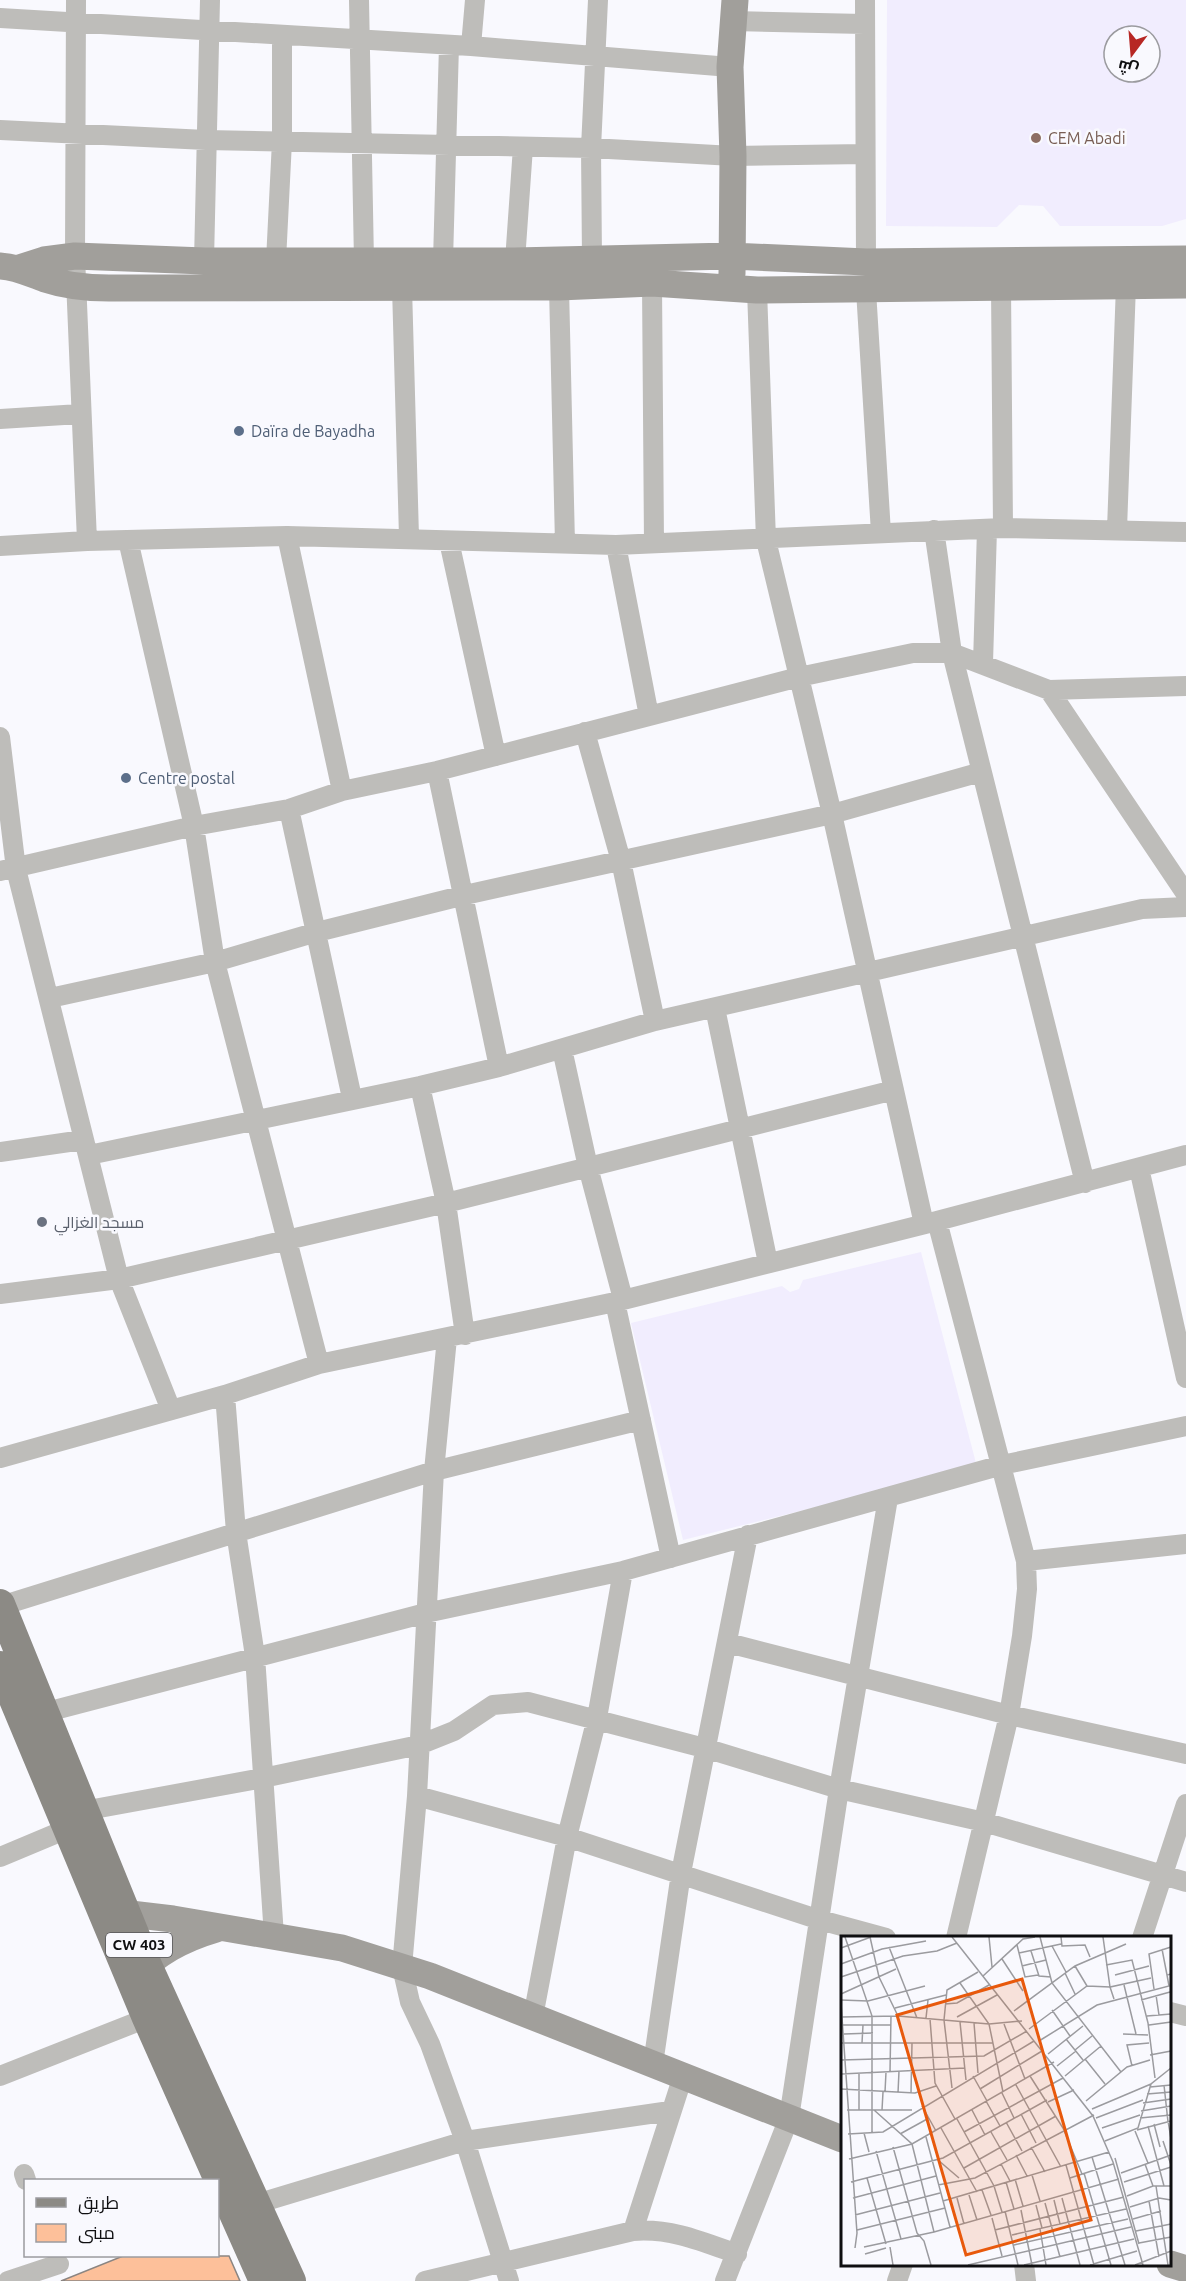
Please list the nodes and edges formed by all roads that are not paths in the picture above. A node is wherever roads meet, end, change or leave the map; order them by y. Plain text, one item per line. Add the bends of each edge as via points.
1 (76, 0) edge
2 (210, 0) edge
3 (359, 0) edge
4 (475, 0) edge
5 (598, 0) edge
6 (865, 0) edge
7 (734, 10) edge
8 (0, 18) edge
9 (76, 24) junction
10 (864, 24) junction
11 (210, 32) junction
12 (282, 36) junction
13 (361, 40) junction
14 (449, 45) junction
15 (471, 46) junction
16 (594, 58) junction
17 (730, 68) junction
18 (0, 130) edge
19 (75, 133) junction
20 (206, 140) junction
21 (282, 141) junction
22 (362, 143) junction
23 (444, 145) junction
24 (523, 147) junction
25 (591, 148) junction
26 (865, 154) junction
27 (733, 156) junction
28 (75, 256) junction
29 (731, 256) junction
30 (592, 259) junction
31 (1186, 259) edge
32 (204, 261) junction
33 (276, 261) junction
34 (364, 261) junction
35 (443, 261) junction
36 (515, 261) junction
37 (866, 262) junction
38 (10, 267) edge
39 (652, 284) junction
40 (1126, 285) junction
41 (1186, 285) edge
42 (1001, 286) junction
43 (78, 287) junction
44 (402, 287) junction
45 (559, 287) junction
46 (745, 289) junction
47 (867, 290) junction
48 (80, 414) junction
49 (0, 419) edge
50 (995, 529) junction
51 (1117, 529) junction
52 (933, 530) junction
53 (1186, 532) edge
54 (881, 533) junction
55 (287, 536) junction
56 (409, 537) junction
57 (87, 540) junction
58 (128, 540) junction
59 (766, 540) junction
60 (449, 541) junction
61 (565, 544) junction
62 (654, 544) junction
63 (616, 545) junction
64 (0, 546) edge
65 (952, 653) junction
66 (983, 663) junction
67 (799, 677) junction
68 (1186, 686) edge
69 (1049, 690) junction
70 (649, 716) junction
71 (585, 732) junction
72 (0, 737) edge
73 (496, 756) junction
74 (437, 771) junction
75 (981, 772) junction
76 (342, 790) junction
77 (289, 809) junction
78 (832, 814) junction
79 (195, 826) junction
80 (621, 861) junction
81 (8, 870) edge
82 (1186, 894) edge
83 (465, 895) junction
84 (1186, 907) edge
85 (317, 932) junction
86 (1024, 938) junction
87 (215, 962) junction
88 (867, 974) junction
89 (50, 998) junction
90 (715, 1008) junction
91 (656, 1021) junction
92 (562, 1049) junction
93 (499, 1067) junction
94 (420, 1086) junction
95 (894, 1090) junction
96 (352, 1098) junction
97 (255, 1122) junction
98 (740, 1131) junction
99 (86, 1147) junction
100 (0, 1152) edge
101 (1186, 1155) edge
102 (588, 1167) junction
103 (1139, 1168) junction
104 (1085, 1183) junction
105 (446, 1203) junction
106 (931, 1223) junction
107 (285, 1239) junction
108 (768, 1263) junction
109 (119, 1279) junction
110 (1177, 1293) edge
111 (0, 1294) edge
112 (619, 1300) junction
113 (456, 1336) junction
114 (319, 1364) junction
115 (1186, 1378) edge
116 (225, 1395) junction
117 (171, 1410) junction
118 (641, 1420) junction
119 (1186, 1426) edge
120 (0, 1458) edge
121 (1002, 1465) junction
122 (434, 1471) junction
123 (888, 1497) junction
124 (236, 1532) junction
125 (748, 1535) junction
126 (1186, 1544) edge
127 (671, 1558) junction
128 (1026, 1561) junction
129 (623, 1571) junction
130 (0, 1605) edge
131 (426, 1613) junction
132 (728, 1643) junction
133 (255, 1656) junction
134 (0, 1666) edge
135 (860, 1676) junction
136 (5, 1696) edge
137 (43, 1713) junction
138 (1009, 1715) junction
139 (597, 1718) junction
140 (419, 1745) junction
141 (708, 1749) junction
142 (1186, 1754) edge
143 (263, 1778) junction
144 (839, 1789) junction
145 (417, 1796) junction
146 (1186, 1804) edge
147 (75, 1820) junction
148 (984, 1822) junction
149 (567, 1837) junction
150 (0, 1857) edge
151 (681, 1873) junction
152 (1163, 1877) junction
153 (1186, 1882) edge
154 (114, 1912) junction
155 (820, 1920) junction
156 (219, 1928) junction
157 (274, 1936) junction
158 (879, 1936) edge
159 (956, 1936) edge
160 (1143, 1936) edge
161 (402, 1966) junction
162 (139, 1971) junction
163 (1171, 2012) edge
164 (1186, 2016) edge
165 (533, 2017) junction
166 (147, 2018) junction
167 (653, 2064) junction
168 (0, 2076) edge
169 (683, 2076) junction
170 (670, 2111) junction
171 (789, 2118) junction
172 (841, 2138) edge
173 (465, 2141) junction
174 (219, 2179) edge
175 (219, 2180) edge
176 (256, 2204) junction
177 (633, 2231) junction
178 (737, 2254) junction
179 (502, 2260) junction
180 (903, 2266) edge
181 (1024, 2266) edge
182 (60, 2267) edge
183 (8, 2281) edge
184 (264, 2281) edge
185 (291, 2281) edge
186 (425, 2281) edge
187 (509, 2281) edge
188 (725, 2281) edge
189 (897, 2281) edge
190 (1026, 2281) edge

1 - 9 street
2 - 11 street
3 - 13 street
4 - 15 street
5 - 16 street
6 - 10 street
7 - 10 street
7 - 17 main road
8 - 9 street
9 - 11 street
9 - 19 street
10 - 26 street
11 - 12 street
11 - 20 street
12 - 13 street
12 - 21 street
13 - 14 street
13 - 22 street
14 - 15 street
14 - 23 street
15 - 16 street
16 - 17 street
16 - 25 street
17 - 27 main road
18 - 19 street
19 - 20 street
19 - 28 street
20 - 21 street
20 - 32 street
21 - 22 street
21 - 33 street
22 - 23 street
22 - 34 street
23 - 24 street
23 - 35 street
24 - 25 street
24 - 36 street
25 - 27 street
25 - 30 street
26 - 27 street
26 - 37 street
27 - 29 main road
28 - 32 main road
28 - 38 main road
28 - 43 street
29 - 30 main road
29 - 37 main road
29 - 46 main road
30 - 36 main road
31 - 37 main road
32 - 33 main road
33 - 34 main road
34 - 35 main road
35 - 36 main road
38 - 43 main road
39 - 45 main road
39 - 46 main road
39 - 62 street
40 - 41 main road
40 - 42 main road
40 - 51 street
42 - 47 main road
42 - 50 street
43 - 44 main road
43 - 48 street
44 - 45 main road
44 - 56 street
45 - 61 street
46 - 47 main road
46 - 59 street
47 - 54 street
48 - 49 street
48 - 57 street
50 - 51 street
50 - 52 street
50 - 66 street
51 - 53 street
52 - 54 street
52 - 65 street
54 - 59 street
55 - 56 street
55 - 58 street
55 - 76 street
56 - 60 street
57 - 58 street
57 - 64 street
58 - 79 street
59 - 62 street
59 - 67 street
60 - 61 street
60 - 73 street
61 - 63 street
62 - 63 street
63 - 70 street
65 - 66 street
65 - 67 street via 913,653
65 - 75 street
66 - 69 street
67 - 70 street
67 - 78 street
68 - 69 street
69 - 82 street
70 - 71 street
71 - 73 street
71 - 80 street
72 - 81 street
73 - 74 street
74 - 76 street
74 - 83 street
75 - 78 street
75 - 86 street
76 - 77 street
77 - 79 street
77 - 85 street
78 - 80 street
78 - 88 street
79 - 81 street
79 - 87 street
80 - 83 street
80 - 91 street
81 - 89 street
83 - 85 street
83 - 93 street
84 - 86 street via 1142,909
85 - 87 street
85 - 96 street
86 - 88 street
86 - 104 street
87 - 89 street
87 - 97 street
88 - 90 street
88 - 95 street
89 - 99 street
90 - 91 street
90 - 98 street
91 - 92 street
92 - 93 street
92 - 102 street
93 - 94 street
94 - 96 street
94 - 105 street
95 - 98 street
95 - 106 street
96 - 97 street
97 - 99 street
97 - 107 street
98 - 102 street
98 - 108 street
99 - 100 street
99 - 109 street
101 - 103 street
102 - 105 street
102 - 112 street
103 - 104 street
103 - 110 street
104 - 106 street
105 - 107 street
105 - 113 street
106 - 108 street
106 - 121 street
107 - 109 street
107 - 114 street
108 - 112 street
109 - 111 street
109 - 117 street
110 - 115 street
112 - 113 street
112 - 118 street
113 - 114 street
113 - 122 street
114 - 116 street
116 - 117 street
116 - 124 street
117 - 120 street
118 - 122 street
118 - 127 street
119 - 121 street
121 - 123 street
121 - 128 street
122 - 124 street
122 - 131 street
123 - 125 street
123 - 135 street
124 - 130 street
124 - 133 street
125 - 127 street
125 - 132 street
126 - 128 street
127 - 129 street
128 - 138 street via 1022,1636
129 - 131 street
129 - 139 street
130 - 137 main road, CW 403
131 - 133 street
131 - 140 street
132 - 135 street
132 - 141 street
133 - 137 street
133 - 143 street
134 - 136 main road, CW 403
135 - 138 street
135 - 144 street
136 - 147 main road, CW 403
137 - 147 main road, CW 403
138 - 142 street
138 - 148 street
139 - 140 street via 528,1701 502,1703 470,1718 454,1731
139 - 141 street
139 - 149 street
140 - 143 street
140 - 145 street
141 - 144 street
141 - 151 street
143 - 147 street
143 - 157 street
144 - 148 street
144 - 155 street
145 - 149 street
145 - 161 street
146 - 152 street
147 - 150 street
147 - 154 main road, CW 403
148 - 152 street
148 - 159 street
149 - 151 street
149 - 165 street
151 - 155 street
151 - 167 street
152 - 153 street
152 - 160 street
154 - 156 main road
154 - 162 main road, CW 403
155 - 158 street
155 - 171 street
156 - 157 main road
156 - 162 main road via 168,1947
157 - 161 main road via 342,1948
161 - 165 main road
161 - 173 street via 410,2002 430,2044
162 - 166 main road, CW 403
162 - 176 main road, CW 403
163 - 164 street
165 - 167 main road
166 - 168 street
166 - 174 main road, CW 403
167 - 169 main road
169 - 170 street
169 - 171 main road
170 - 173 street
170 - 177 street
171 - 172 main road
171 - 178 street
173 - 176 street
173 - 179 street
175 - 184 main road, CW 403
176 - 185 main road, CW 403
177 - 178 street via 685,2234
177 - 179 street
178 - 188 street
179 - 186 street
179 - 187 street
180 - 189 street
181 - 190 street
182 - 183 street

